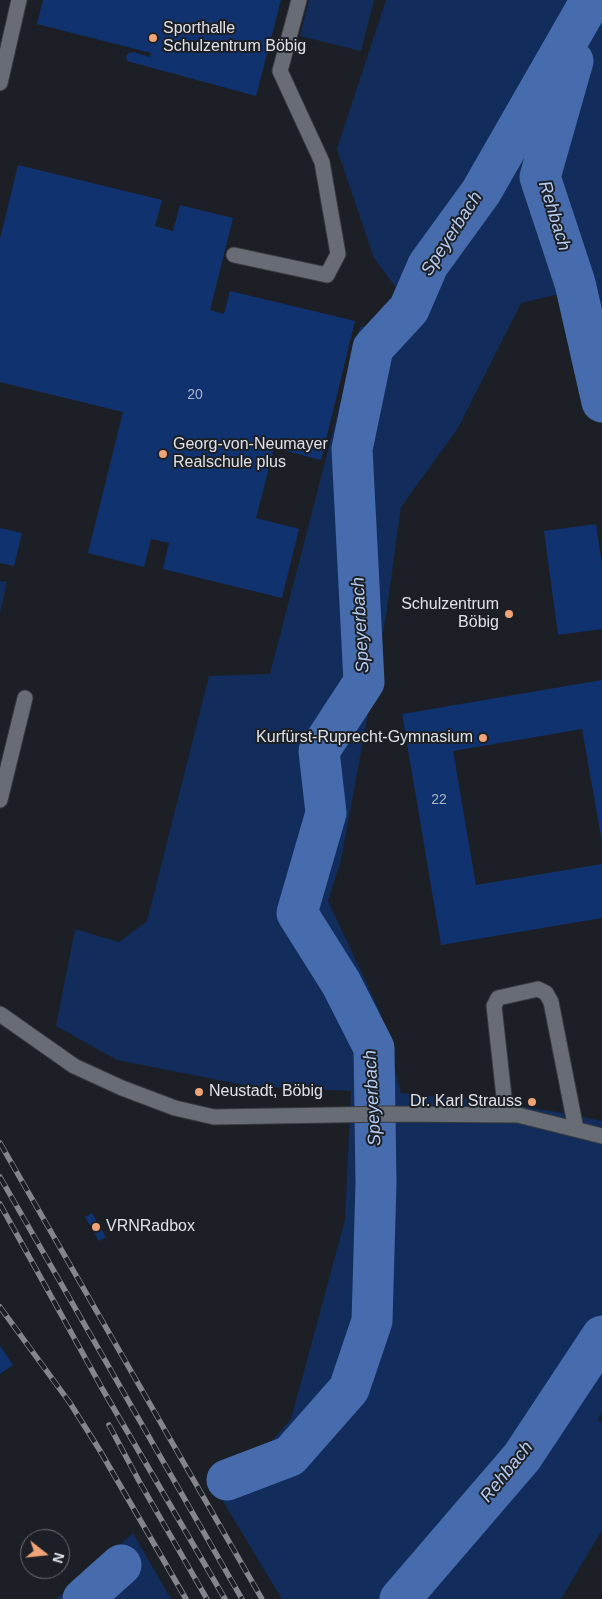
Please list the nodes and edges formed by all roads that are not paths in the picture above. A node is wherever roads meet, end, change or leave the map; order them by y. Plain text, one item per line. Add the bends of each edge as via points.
1 (19, 0) edge
2 (299, 0) edge
3 (0, 83) edge
4 (234, 255) dead end
5 (25, 698) dead end
6 (0, 800) edge
7 (0, 1014) edge
8 (506, 1115) junction
9 (576, 1130) junction
10 (602, 1136) edge

1 - 3 street
2 - 4 street via 280,71 322,162 338,254 327,275
5 - 6 street
7 - 8 street via 74,1066 175,1108 220,1117
8 - 9 street via 518,1115
8 - 9 street via 494,1006 498,998 538,989 546,993 551,1002
9 - 10 street

